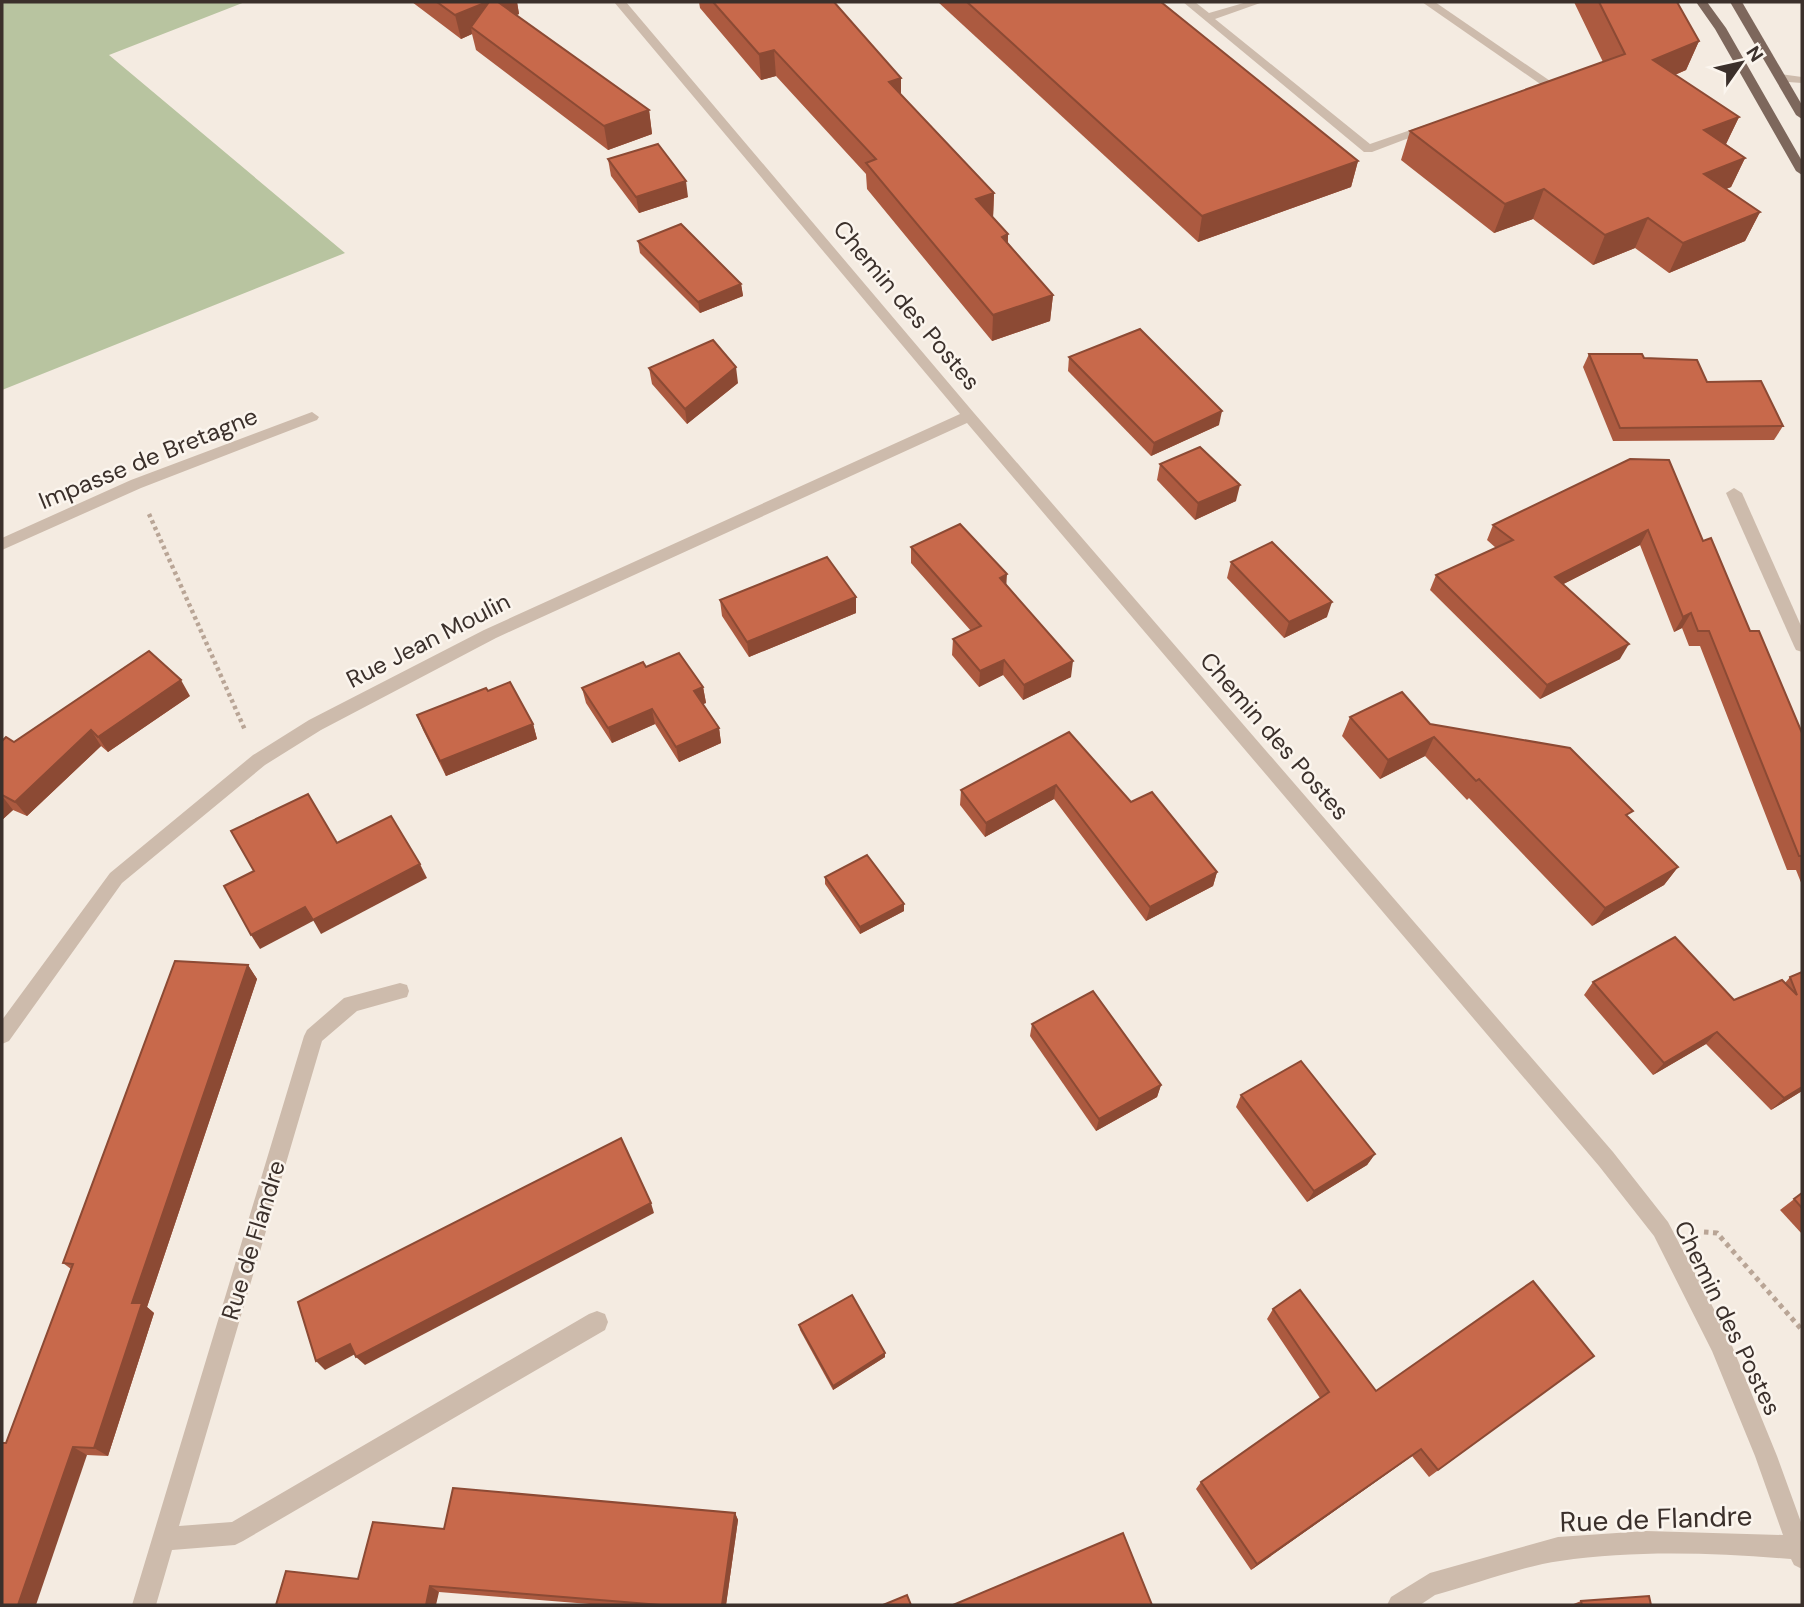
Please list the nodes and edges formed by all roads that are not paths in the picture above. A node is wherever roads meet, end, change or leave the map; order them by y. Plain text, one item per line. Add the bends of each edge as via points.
1 (620, 2) edge
2 (1188, 2) edge
3 (1258, 2) edge
4 (1428, 2) edge
5 (1701, 2) edge
6 (1736, 2) edge
7 (1206, 18) junction
8 (1780, 78) junction
9 (1802, 79) edge
10 (1537, 90) edge
11 (1802, 114) edge
12 (1448, 121) edge
13 (1802, 172) edge
14 (312, 416) dead end
15 (969, 416) junction
16 (1734, 493) dead end
17 (2, 544) edge
18 (1802, 646) edge
19 (400, 991) dead end
20 (2, 1035) edge
21 (597, 1322) dead end
22 (164, 1539) junction
23 (1801, 1552) edge
24 (144, 1605) edge
25 (1399, 1605) edge

1 - 15 street, Chemin des Postes
2 - 7 street
3 - 7 street
4 - 10 street via 1550,85
5 - 13 main road
6 - 8 main road
7 - 12 street via 1368,149
8 - 9 street
8 - 11 main road
14 - 17 street, Impasse de Bretagne via 136,484
15 - 20 street, Rue Jean Moulin via 490,634 315,725 259,760 116,878
15 - 23 street, Chemin des Postes via 1661,1229 1720,1344
16 - 18 street
19 - 22 street, Rue de Flandre via 351,1004 314,1036
21 - 22 street via 235,1533
22 - 24 street, Rue de Flandre
23 - 25 street, Rue de Flandre via 1748,1544 1646,1543 1558,1549 1430,1585

